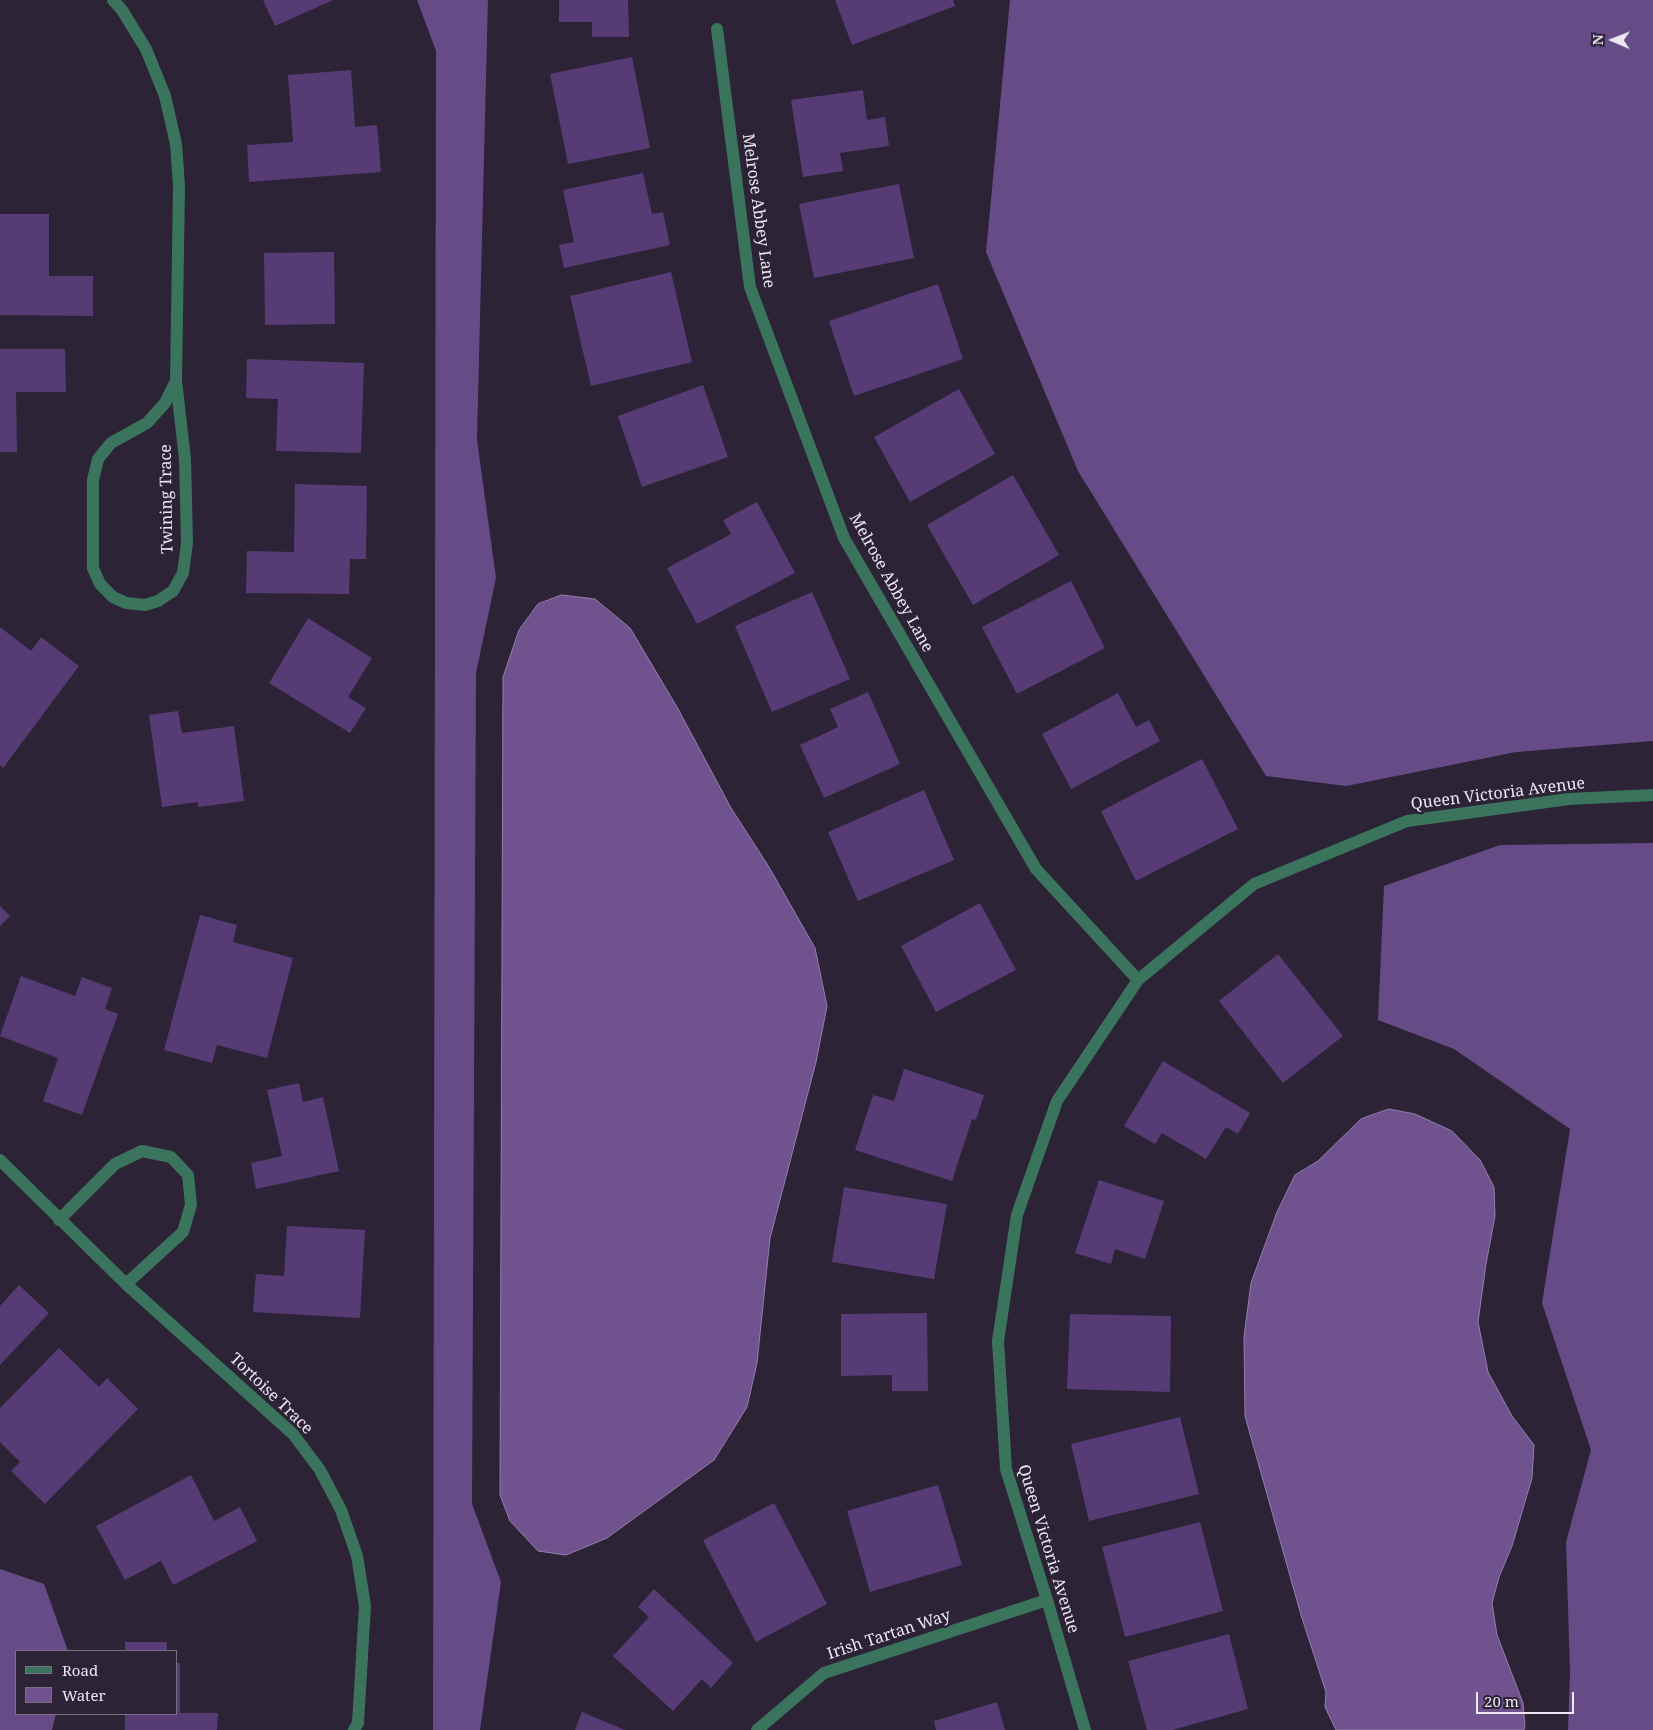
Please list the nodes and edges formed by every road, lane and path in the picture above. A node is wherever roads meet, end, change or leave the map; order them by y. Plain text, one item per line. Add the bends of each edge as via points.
1 (113, 0) edge
2 (717, 29) dead end
3 (176, 380) junction
4 (1653, 795) edge
5 (1138, 980) junction
6 (0, 1160) edge
7 (59, 1220) junction
8 (126, 1284) junction
9 (1047, 1600) junction
10 (354, 1730) edge
11 (757, 1730) edge
12 (1085, 1730) edge

1 - 3 street, Twining Trace via 146,50 165,96 176,144 179,186
2 - 5 street, Melrose Abbey Lane via 750,287 844,538 1036,869
3 - 3 street, Twining Trace via 185,459 183,573 173,591 158,601 126,603 112,597 100,584 93,568 94,480 98,459 111,443 148,423 165,403
4 - 5 street, Queen Victoria Avenue via 1569,799 1407,820 1254,884
5 - 9 street, Queen Victoria Avenue via 1057,1101 1017,1215 998,1341 1006,1469
6 - 7 street, Tortoise Trace
7 - 8 street, Tortoise Trace
7 - 8 street via 115,1164 142,1151 171,1157 188,1176 191,1205 183,1232
8 - 10 street, Tortoise Trace via 293,1434 320,1470 341,1510 357,1556 365,1606 358,1723
9 - 11 street, Irish Tartan Way via 824,1673
9 - 12 street, Queen Victoria Avenue

